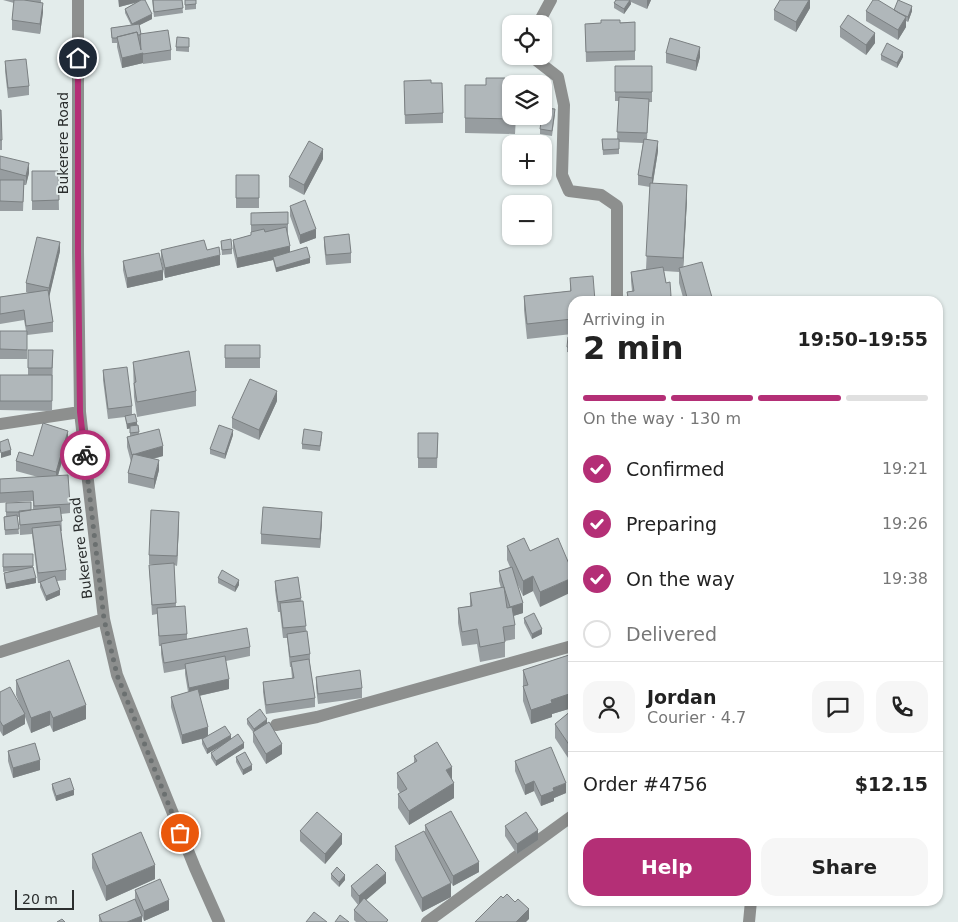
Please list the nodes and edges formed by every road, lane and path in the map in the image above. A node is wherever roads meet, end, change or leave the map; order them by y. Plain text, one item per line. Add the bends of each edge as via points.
1 (78, 0) edge
2 (551, 0) edge
3 (543, 15) edge
4 (543, 65) edge
5 (617, 296) edge
6 (80, 412) junction
7 (0, 424) edge
8 (104, 619) junction
9 (568, 647) edge
10 (0, 652) edge
11 (276, 725) dead end
12 (568, 819) edge
13 (751, 906) edge
14 (219, 922) edge
15 (427, 922) edge
16 (749, 922) edge

1 - 6 street, Bukerere Road
2 - 3 street
4 - 5 street via 558,77 564,105 562,175 569,192 602,195 616,206
6 - 7 street
6 - 8 street, Bukerere Road
8 - 10 street
8 - 14 street, Bukerere Road via 117,675
9 - 11 street via 317,717
12 - 15 street
13 - 16 street

